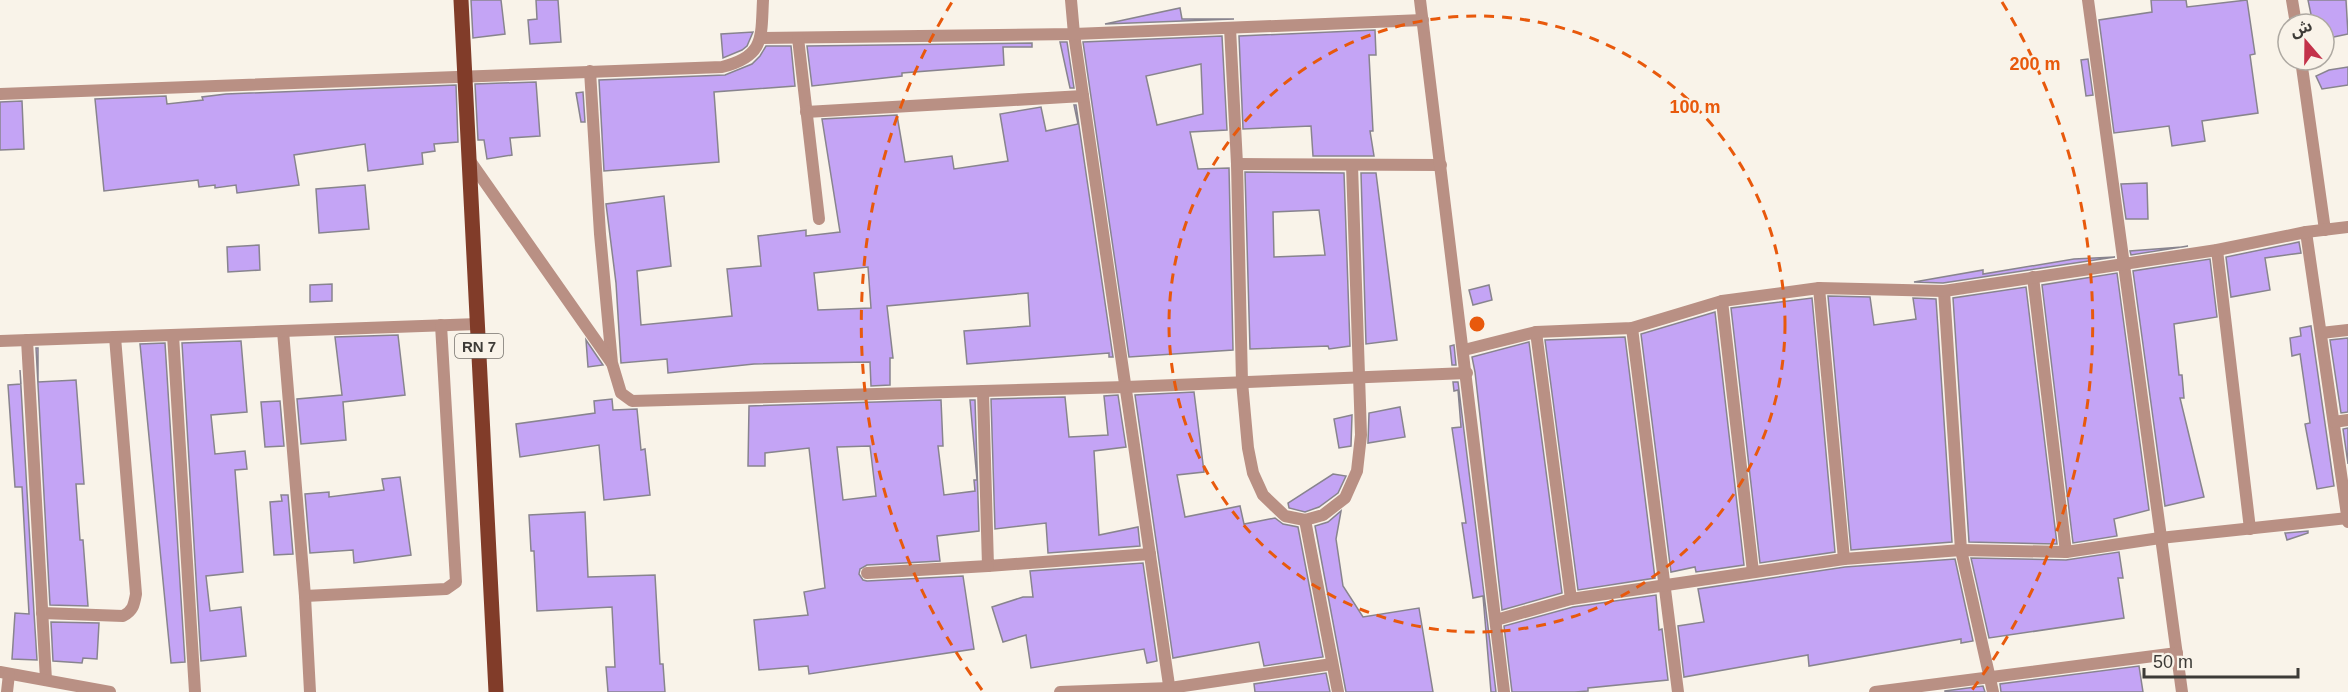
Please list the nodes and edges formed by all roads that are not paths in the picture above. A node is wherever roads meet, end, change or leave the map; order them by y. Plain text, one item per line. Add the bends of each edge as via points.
1 (461, 0) edge
2 (763, 0) edge
3 (1071, 0) edge
4 (1420, 0) edge
5 (2088, 0) edge
6 (1423, 20) junction
7 (1230, 28) junction
8 (1074, 34) junction
9 (761, 38) junction
10 (798, 38) junction
11 (590, 71) junction
12 (2303, 72) edge
13 (465, 75) junction
14 (0, 94) edge
15 (1083, 96) junction
16 (806, 112) junction
17 (470, 161) junction
18 (1237, 164) junction
19 (1352, 165) junction
20 (1441, 165) junction
21 (819, 219) dead end
22 (2348, 227) edge
23 (2325, 230) junction
24 (2306, 232) junction
25 (2217, 250) junction
26 (2122, 265) junction
27 (2032, 277) junction
28 (1819, 288) junction
29 (1944, 291) junction
30 (1722, 302) junction
31 (478, 324) junction
32 (441, 325) junction
33 (1632, 328) junction
34 (2348, 330) edge
35 (283, 331) junction
36 (1536, 332) junction
37 (2321, 333) junction
38 (173, 335) junction
39 (115, 337) junction
40 (27, 340) junction
41 (0, 341) edge
42 (1464, 350) junction
43 (612, 363) junction
44 (1467, 373) junction
45 (1359, 378) junction
46 (1242, 382) junction
47 (1126, 387) junction
48 (983, 391) junction
49 (2348, 420) edge
50 (2334, 422) junction
51 (2348, 518) edge
52 (1305, 520) junction
53 (2348, 522) edge
54 (2250, 529) junction
55 (2160, 538) junction
56 (1961, 550) junction
57 (2066, 552) junction
58 (1150, 554) junction
59 (1844, 560) junction
60 (988, 566) junction
61 (1753, 572) junction
62 (867, 573) dead end
63 (1665, 585) junction
64 (305, 596) junction
65 (1571, 599) junction
66 (42, 613) junction
67 (1496, 620) junction
68 (2177, 653) junction
69 (1332, 664) junction
70 (5, 673) edge
71 (1991, 678) junction
72 (46, 680) junction
73 (1170, 690) edge
74 (7, 692) edge
75 (110, 692) edge
76 (195, 692) edge
77 (310, 692) edge
78 (496, 692) edge
79 (1060, 692) edge
80 (1338, 692) edge
81 (1504, 692) edge
82 (1678, 692) edge
83 (1875, 692) edge
84 (1993, 692) edge
85 (2182, 692) edge

1 - 13 main road, RN 7
2 - 9 street
3 - 8 street
4 - 6 street
5 - 26 street
6 - 7 street
6 - 20 street
7 - 8 street
7 - 18 street
8 - 10 street
8 - 15 street
9 - 10 street
9 - 11 street via 753,54 722,67
10 - 16 street
11 - 13 street
11 - 43 street
12 - 23 street
13 - 14 street
13 - 17 main road, RN 7
15 - 16 street
15 - 47 street
16 - 21 street
17 - 31 main road, RN 7
17 - 43 street
18 - 19 street
18 - 46 street
19 - 20 street
19 - 45 street
20 - 42 street
22 - 23 street
23 - 24 street
24 - 25 street
24 - 37 street
25 - 26 street
25 - 54 street
26 - 27 street
26 - 55 street
27 - 29 street
27 - 57 street
28 - 29 street
28 - 30 street
28 - 59 street
29 - 56 street
30 - 33 street
30 - 61 street
31 - 32 street
31 - 78 main road, RN 7
32 - 35 street
32 - 64 street via 456,582 446,589
33 - 36 street
33 - 63 street
34 - 37 street
35 - 38 street
35 - 64 street
36 - 42 street
36 - 65 street
37 - 50 street
38 - 39 street
38 - 76 street
39 - 40 street
39 - 66 street via 134,605 123,616
40 - 41 street
40 - 66 street
42 - 44 street
43 - 48 street via 621,393 632,401
44 - 45 street
44 - 67 street
45 - 46 street
45 - 52 street via 1358,471 1345,498 1323,515
46 - 47 street
46 - 52 street via 1248,448 1263,495 1284,516
47 - 48 street
47 - 58 street
48 - 60 street
49 - 50 street
50 - 51 street
51 - 53 street
51 - 54 street
52 - 69 street
54 - 55 street
55 - 57 street
55 - 68 street
56 - 57 street
56 - 59 street
56 - 71 street
58 - 60 street
58 - 73 street
59 - 61 street
60 - 62 street
61 - 63 street
63 - 65 street
63 - 82 street
64 - 77 street
65 - 67 street
66 - 72 street
67 - 81 street
68 - 71 street
68 - 85 street
69 - 73 street
69 - 80 street
70 - 72 street
70 - 74 street
71 - 83 street
71 - 84 street
72 - 75 street
73 - 79 street

